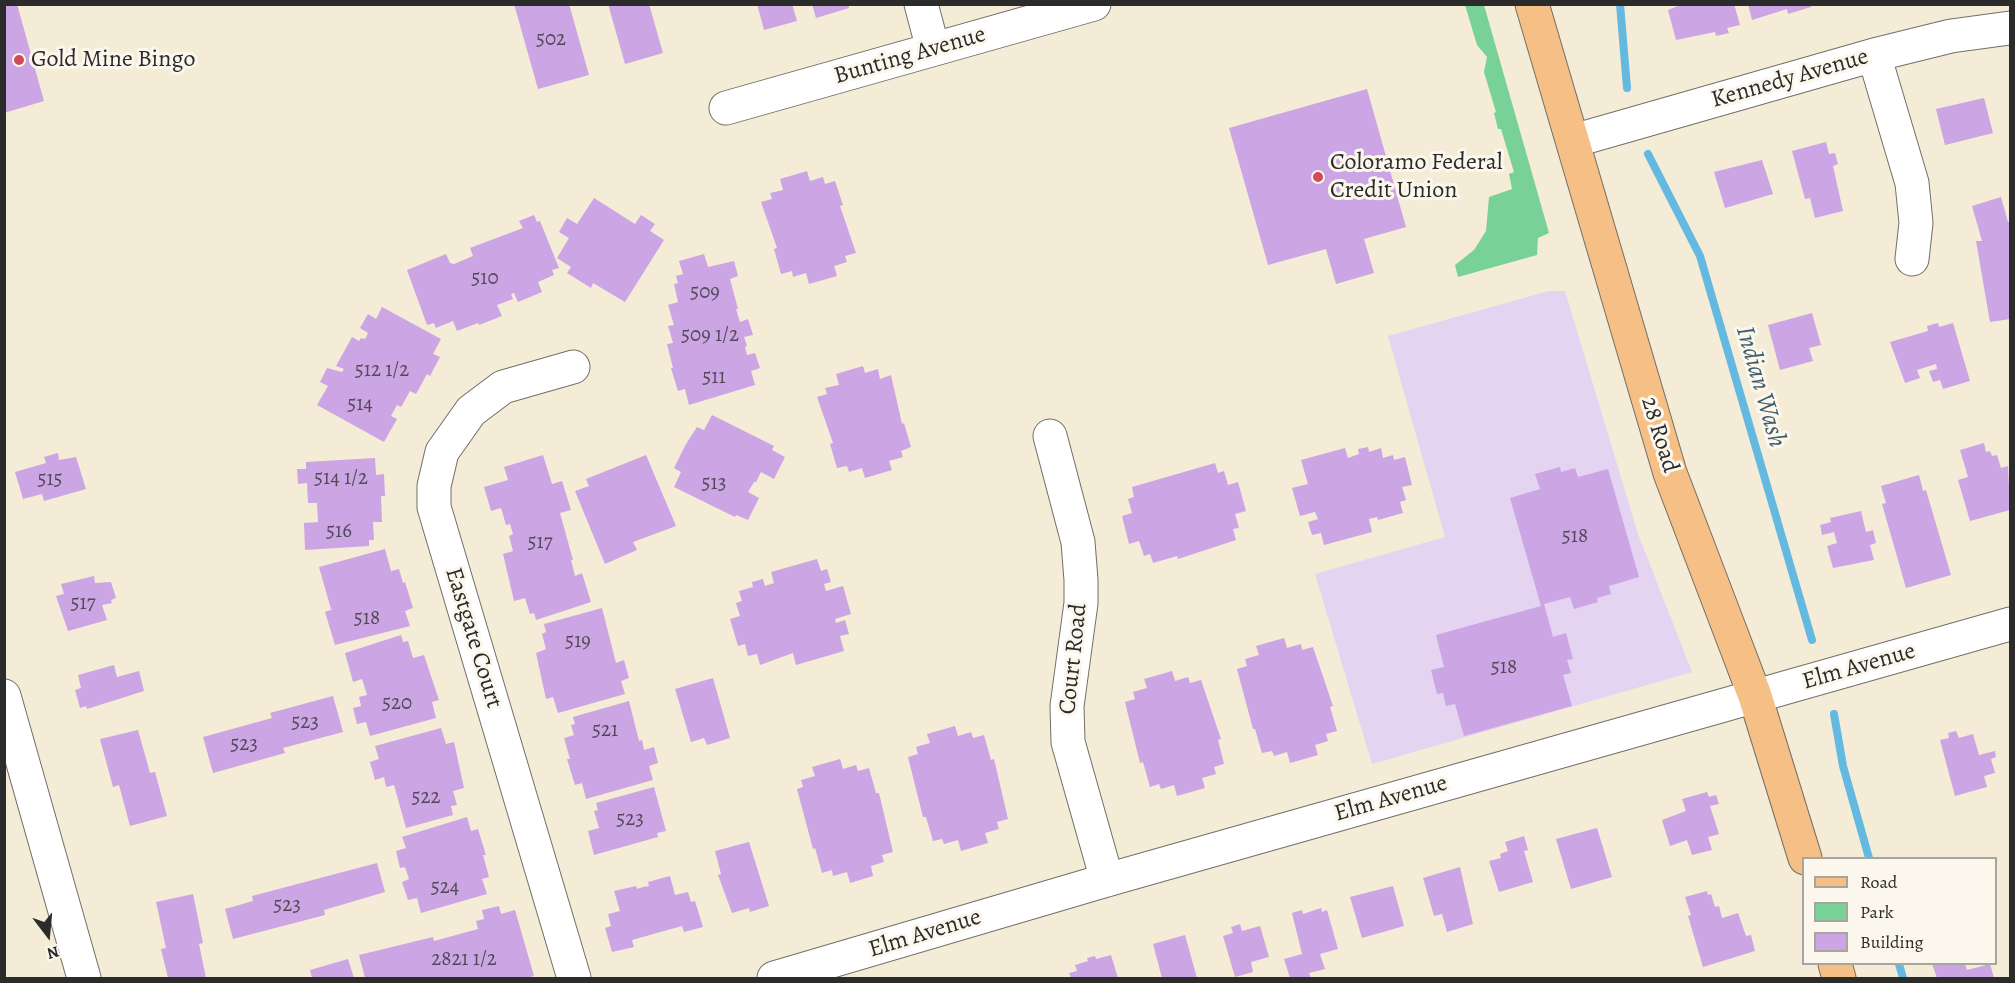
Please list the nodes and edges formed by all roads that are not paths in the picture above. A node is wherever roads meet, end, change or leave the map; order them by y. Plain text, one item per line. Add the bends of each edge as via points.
1 (921, 4) edge
2 (1094, 4) edge
3 (1532, 4) edge
4 (2010, 28) edge
5 (933, 49) junction
6 (1874, 55) junction
7 (726, 108) dead end
8 (1573, 141) junction
9 (1912, 259) dead end
10 (573, 367) dead end
11 (1050, 436) dead end
12 (2010, 624) edge
13 (4, 696) edge
14 (1755, 696) junction
15 (1805, 857) edge
16 (1107, 880) junction
17 (84, 978) edge
18 (574, 978) edge
19 (774, 978) edge

1 - 5 street
2 - 5 street, Bunting Avenue
3 - 8 main road, 28 Road
4 - 6 street, Kennedy Avenue via 1951,36
5 - 7 street, Bunting Avenue
6 - 8 street, Kennedy Avenue
6 - 9 street via 1912,183 1916,223
8 - 14 main road, 28 Road via 1670,473
10 - 18 street, Eastgate Court via 503,387 471,411 442,452 434,486 434,507
11 - 16 street, Court Road via 1078,542 1081,580 1067,706 1068,742
12 - 14 street, Elm Avenue
13 - 17 street
14 - 15 main road, 28 Road
14 - 16 street, Elm Avenue
16 - 19 street, Elm Avenue

